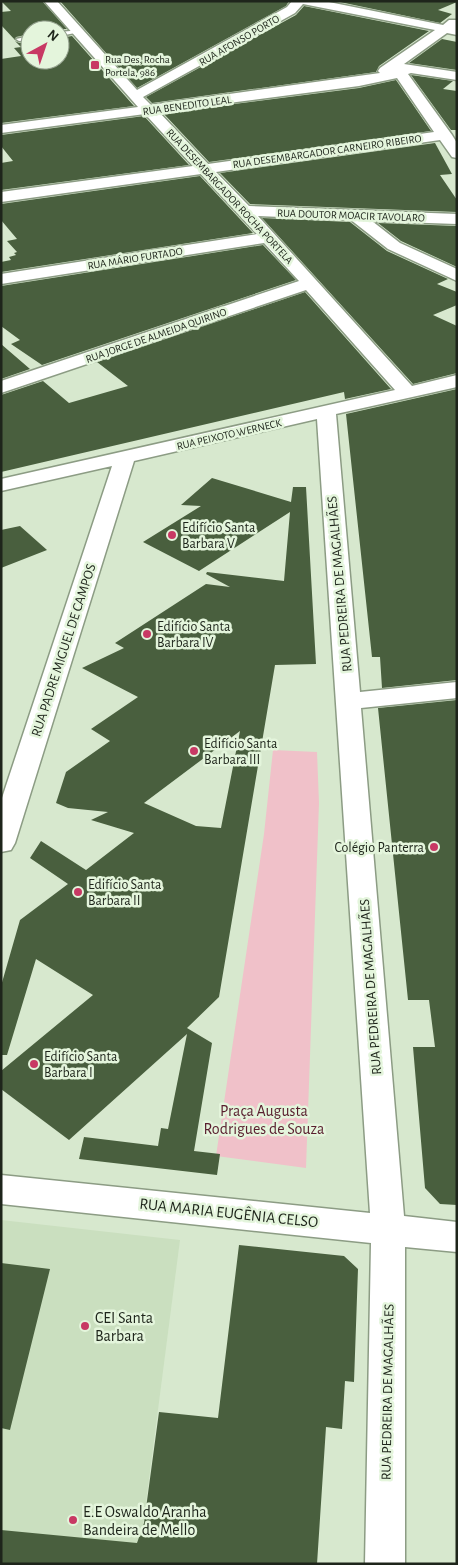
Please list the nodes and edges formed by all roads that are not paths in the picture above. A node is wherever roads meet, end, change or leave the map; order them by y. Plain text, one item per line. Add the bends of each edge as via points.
1 (50, 1) edge
2 (299, 1) edge
3 (305, 1) edge
4 (457, 18) edge
5 (78, 32) junction
6 (451, 32) edge
7 (70, 33) edge
8 (112, 69) junction
9 (401, 69) junction
10 (176, 75) junction
11 (457, 76) edge
12 (136, 96) junction
13 (149, 110) junction
14 (2, 129) edge
15 (445, 135) junction
16 (457, 154) edge
17 (206, 169) junction
18 (1, 198) edge
19 (246, 211) junction
20 (354, 215) junction
21 (457, 219) edge
22 (269, 237) junction
23 (457, 276) edge
24 (1, 279) edge
25 (310, 283) junction
26 (457, 381) edge
27 (1, 387) edge
28 (408, 393) junction
29 (326, 412) junction
30 (126, 458) junction
31 (1, 485) edge
32 (457, 690) edge
33 (349, 700) junction
34 (1, 843) edge
35 (1, 1189) edge
36 (388, 1229) junction
37 (457, 1237) edge
38 (385, 1564) edge

1 - 5 street, RUA DESEMBARGADOR ROCHA PORTELA
2 - 10 street, RUA AFONSO PORTO via 291,10
3 - 6 street
4 - 6 street, RUA BENEDITO LEAL
5 - 7 lane
5 - 8 street, RUA DESEMBARGADOR ROCHA PORTELA
6 - 9 street, RUA BENEDITO LEAL
8 - 10 street, RUA AFONSO PORTO
8 - 12 street, RUA DESEMBARGADOR ROCHA PORTELA
9 - 11 street
9 - 13 street, RUA BENEDITO LEAL via 372,80
9 - 15 street
10 - 12 street, RUA AFONSO PORTO
12 - 13 street, RUA DESEMBARGADOR ROCHA PORTELA
13 - 14 street, RUA BENEDITO LEAL
13 - 17 street, RUA DESEMBARGADOR ROCHA PORTELA
15 - 16 street
15 - 17 street, RUA DESEMBARGADOR CARNEIRO RIBEIRO
17 - 18 street, RUA DESEMBARGADOR CARNEIRO RIBEIRO
17 - 19 street, RUA DESEMBARGADOR ROCHA PORTELA
19 - 20 street, RUA DOUTOR MOACIR TAVOLARO
19 - 22 street, RUA DESEMBARGADOR ROCHA PORTELA
20 - 21 street, RUA DOUTOR MOACIR TAVOLARO
20 - 23 street via 394,246
22 - 24 street, RUA MÁRIO FURTADO
22 - 25 street, RUA DESEMBARGADOR ROCHA PORTELA
25 - 27 street, RUA JORGE DE ALMEIDA QUIRINO
25 - 28 street, RUA DESEMBARGADOR ROCHA PORTELA
26 - 28 street, RUA PEIXOTO WERNECK
28 - 29 street, RUA PEIXOTO WERNECK
29 - 30 street, RUA PEIXOTO WERNECK
29 - 33 street, RUA PEDREIRA DE MAGALHÃES
30 - 31 street, RUA PEIXOTO WERNECK
30 - 34 street, RUA PADRE MIGUEL DE CAMPOS
32 - 33 street
33 - 36 street, RUA PEDREIRA DE MAGALHÃES
35 - 36 street, RUA MARIA EUGÊNIA CELSO
36 - 37 street, RUA MARIA EUGÊNIA CELSO
36 - 38 street, RUA PEDREIRA DE MAGALHÃES

